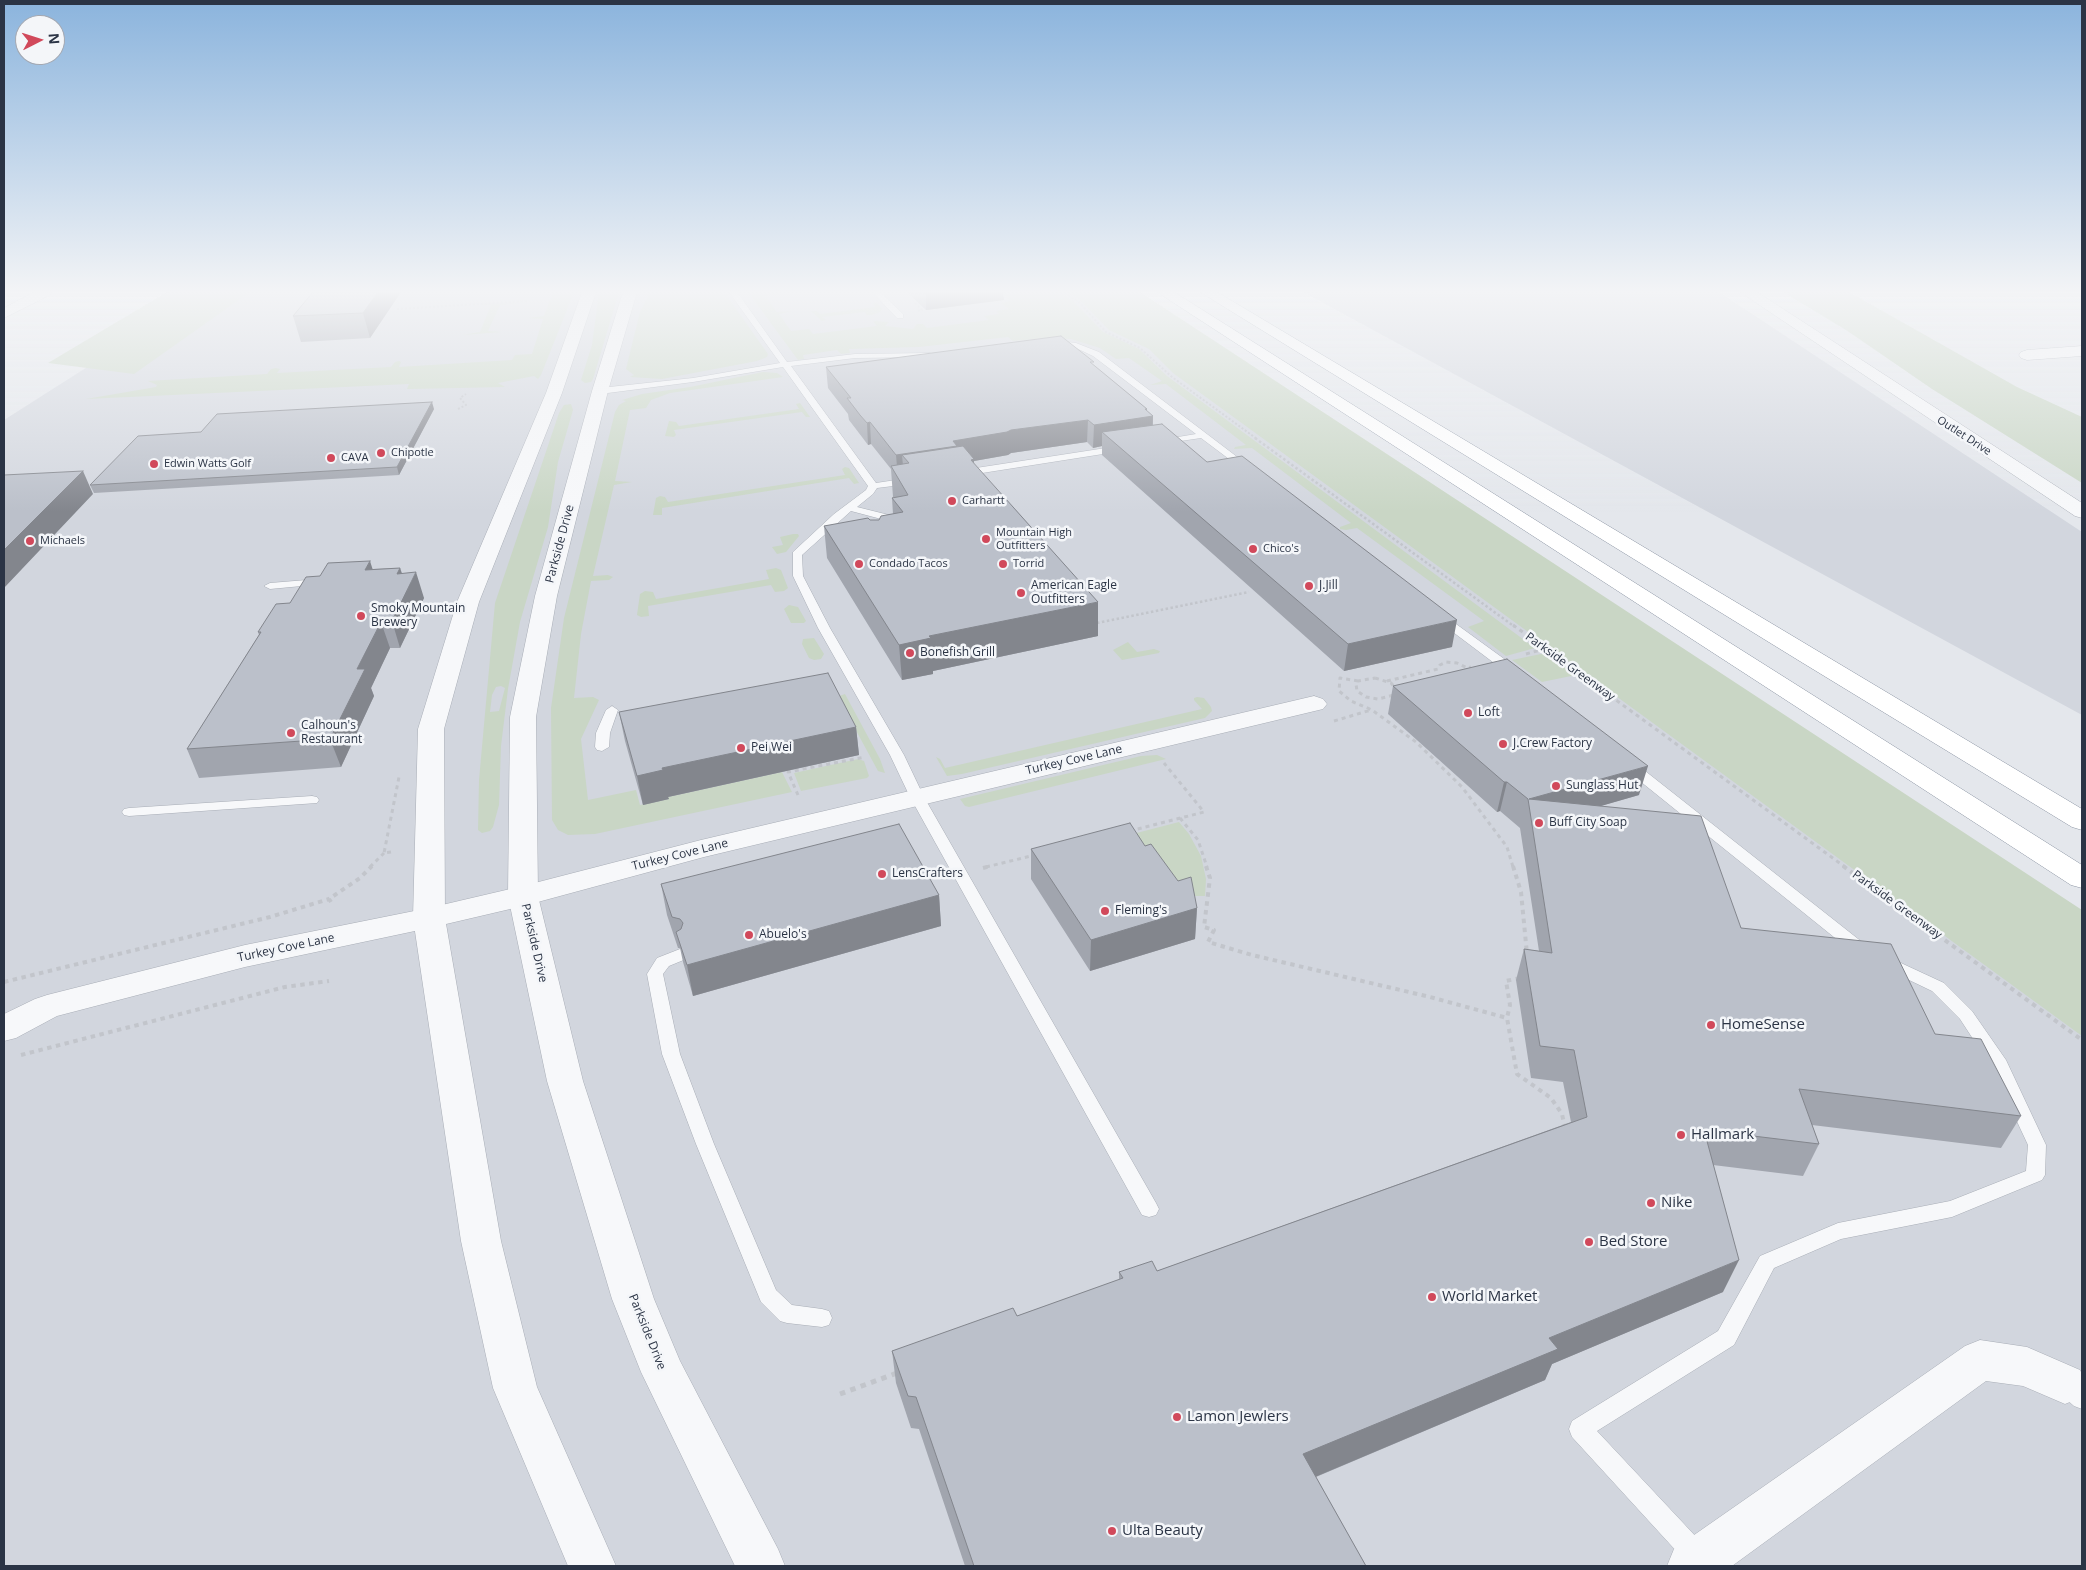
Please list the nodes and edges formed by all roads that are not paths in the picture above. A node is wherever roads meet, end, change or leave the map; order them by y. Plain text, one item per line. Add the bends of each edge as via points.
1 (580, 365) edge
2 (591, 365) edge
3 (784, 365) edge
4 (786, 365) edge
5 (1110, 365) edge
6 (1279, 365) edge
7 (1329, 365) edge
8 (1859, 365) edge
9 (577, 392) junction
10 (1204, 435) junction
11 (1157, 443) edge
12 (1128, 447) edge
13 (949, 475) edge
14 (1257, 476) edge
15 (921, 479) edge
16 (873, 486) junction
17 (849, 508) junction
18 (2082, 512) edge
19 (881, 528) edge
20 (335, 581) edge
21 (270, 586) dead end
22 (1429, 608) edge
23 (1528, 684) edge
24 (612, 710) dead end
25 (1323, 713) road end
26 (602, 747) dead end
27 (1617, 755) edge
28 (917, 797) junction
29 (312, 800) dead end
30 (129, 812) dead end
31 (2082, 821) edge
32 (2082, 878) edge
33 (523, 896) junction
34 (429, 918) junction
35 (680, 954) edge
36 (4, 1006) edge
37 (47, 1007) junction
38 (11, 1042) edge
39 (1149, 1208) dead end
40 (822, 1318) dead end
41 (2074, 1392) edge
42 (1699, 1564) edge
43 (592, 1566) edge
44 (761, 1566) edge

1 - 9 street, Parkside Drive
2 - 9 street, Parkside Drive
3 - 9 lane via 693,380
4 - 16 lane
5 - 10 lane
6 - 32 highway
7 - 31 highway
8 - 18 street, Outlet Drive
9 - 33 street, Parkside Drive via 546,596 523,717
9 - 34 street, Parkside Drive via 468,602 431,729
10 - 11 lane
10 - 14 lane
12 - 13 lane
15 - 16 lane
16 - 17 lane
17 - 19 lane via 893,519
17 - 28 lane via 797,554 798,576
20 - 21 lane
22 - 23 lane
24 - 26 lane via 603,733
25 - 28 street, Turkey Cove Lane
27 - 42 lane via 1857,948 1938,987 1966,1015 2000,1065 2037,1145 2035,1175 1952,1210 1838,1232 1767,1262 1726,1338 1580,1429
28 - 33 street, Turkey Cove Lane
28 - 39 lane
29 - 30 lane
33 - 34 street, Turkey Cove Lane
33 - 44 street, Parkside Drive via 565,1082 633,1299 663,1372
34 - 37 street, Turkey Cove Lane via 245,956
34 - 43 street, Parkside Drive via 482,1241 515,1388
35 - 40 lane via 663,962 655,974 671,1054 705,1144 768,1296 787,1314
36 - 37 street, Turkey Cove Lane
37 - 38 street, Turkey Cove Lane
41 - 42 street via 2027,1366 1980,1360

